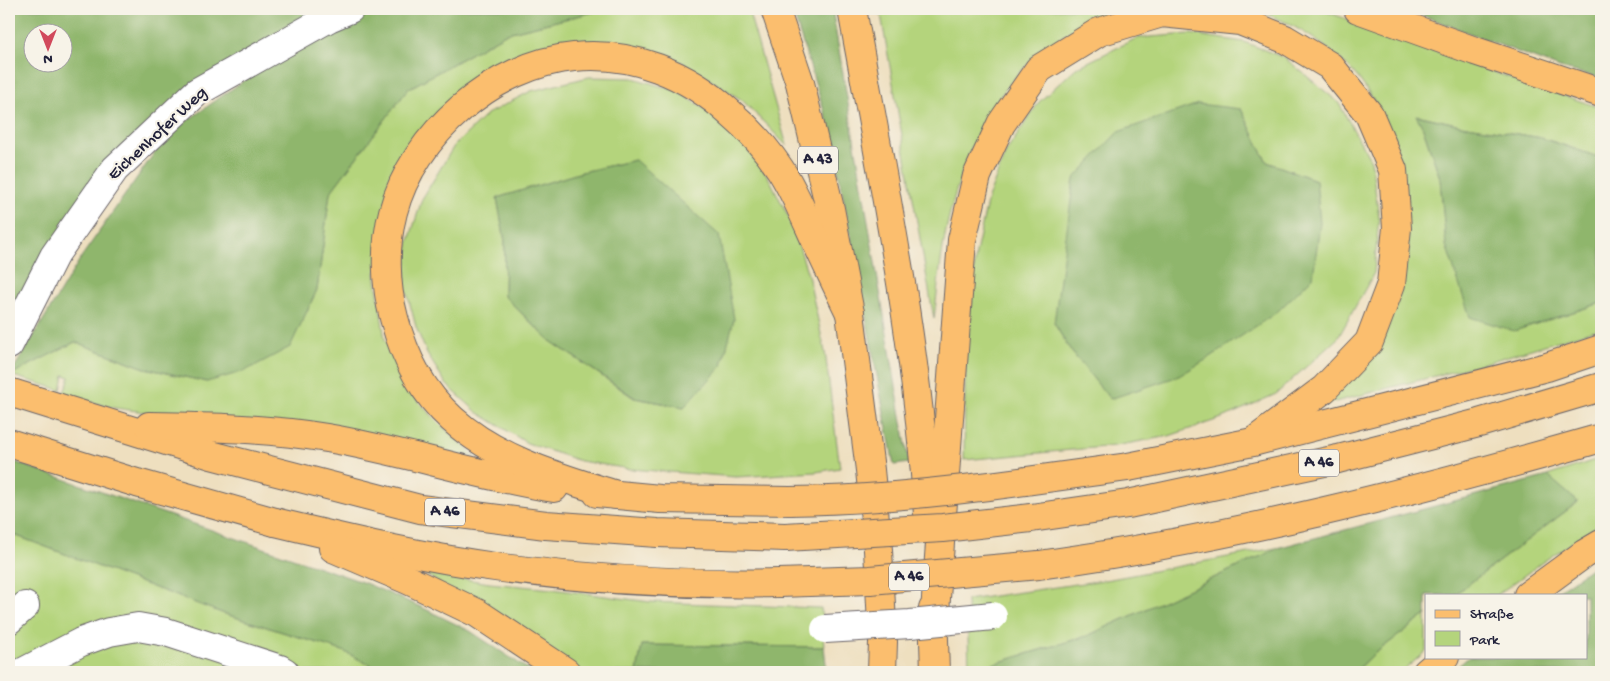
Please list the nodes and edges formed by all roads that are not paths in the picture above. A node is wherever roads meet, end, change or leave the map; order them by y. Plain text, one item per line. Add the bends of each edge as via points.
1 (350, 9) edge
2 (775, 9) edge
3 (852, 9) edge
4 (1358, 9) edge
5 (1601, 93) edge
6 (850, 314) junction
7 (9, 345) edge
8 (1601, 349) edge
9 (1601, 388) edge
10 (9, 392) edge
11 (114, 426) junction
12 (1601, 438) edge
13 (1253, 442) junction
14 (9, 443) edge
15 (616, 495) junction
16 (275, 522) junction
17 (1601, 544) edge
18 (1529, 594) edge
19 (994, 616) dead end
20 (934, 626) junction
21 (825, 629) dead end
22 (1444, 658) edge
23 (23, 672) edge
24 (284, 672) edge
25 (566, 672) edge
26 (882, 672) edge
27 (935, 672) edge
28 (1427, 672) edge

1 - 7 street, Eichenhofer Weg via 197,92 115,169 54,256
2 - 6 main road, A 43 via 804,101 830,209
3 - 20 main road via 908,323 925,463
4 - 5 main road
6 - 15 main road via 781,170 749,130 707,94 679,76 630,59 573,57 505,77 463,106 414,163 393,212 387,272 391,306 410,366 432,398 452,419 481,440 550,474
6 - 26 main road, A 43 via 878,550
8 - 13 main road via 1547,367
9 - 11 main road, A 46, bridge via 1338,459 1137,502 943,528 785,537 555,526 420,509 211,455
10 - 11 main road, A 46
11 - 15 main road via 279,430 358,444 552,488
12 - 16 main road, A 46, bridge via 1244,530 1039,565 888,578 740,584 588,577 501,568
13 - 15 main road, bridge via 1128,467 900,496 790,500 660,499
13 - 20 main road via 1324,389 1369,342 1391,284 1396,228 1393,170 1369,114 1330,66 1285,39 1240,21 1162,13 1099,32 1039,69 1001,124 977,176 962,240
14 - 16 main road, A 46
16 - 25 main road via 477,613
17 - 18 main road
19 - 21 street, bridge
20 - 27 main road
22 - 28 main road
23 - 24 street via 81,642 109,632 138,627 166,632

